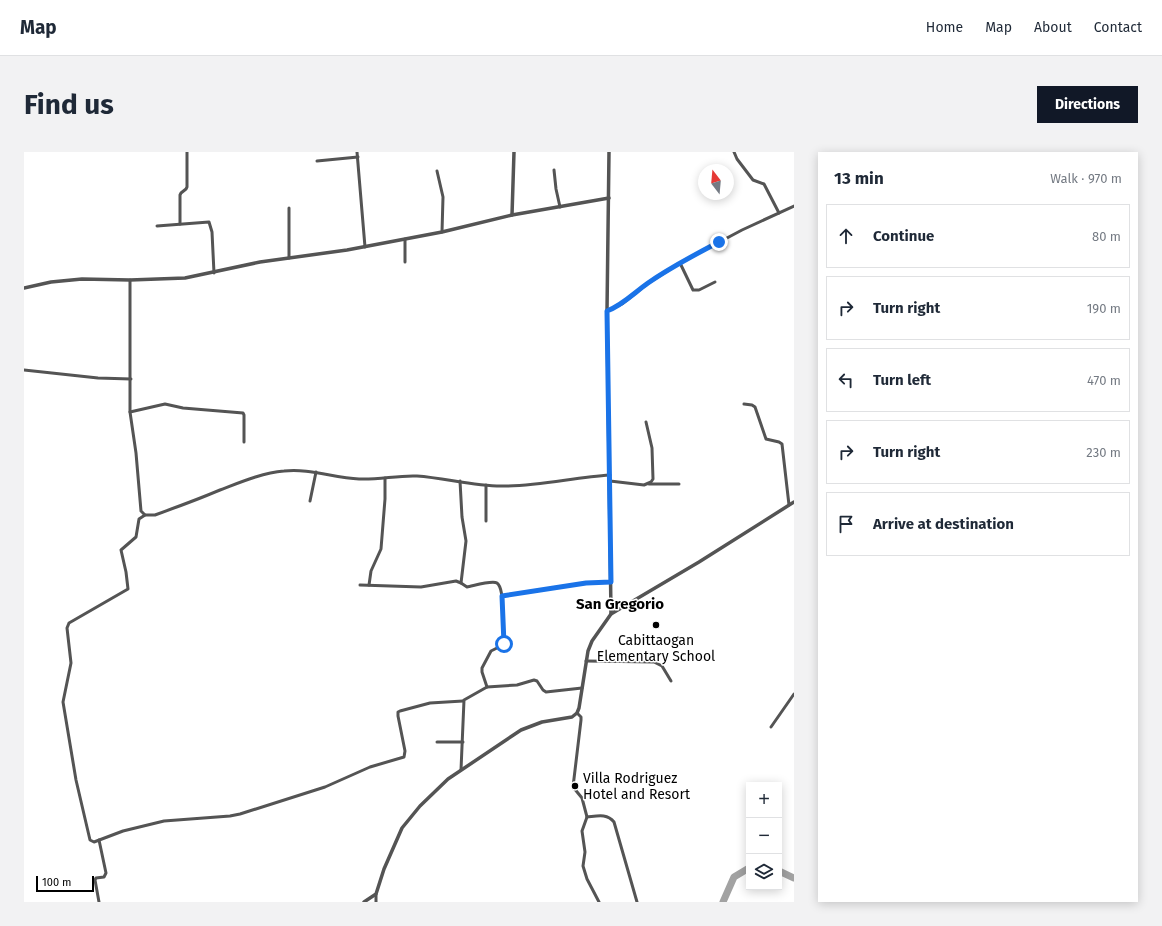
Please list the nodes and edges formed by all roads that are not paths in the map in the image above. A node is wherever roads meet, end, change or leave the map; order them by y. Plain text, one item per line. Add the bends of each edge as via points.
1 (187, 152) edge
2 (357, 152) edge
3 (514, 152) edge
4 (609, 152) edge
5 (734, 152) edge
6 (358, 157) junction
7 (317, 161) dead end
8 (554, 170) dead end
9 (437, 171) dead end
10 (609, 198) junction
11 (794, 206) edge
12 (560, 207) junction
13 (289, 208) dead end
14 (779, 213) junction
15 (512, 215) junction
16 (180, 224) junction
17 (157, 226) dead end
18 (442, 232) junction
19 (405, 239) junction
20 (365, 247) junction
21 (289, 258) junction
22 (405, 262) dead end
23 (680, 263) junction
24 (214, 273) junction
25 (130, 280) junction
26 (715, 282) dead end
27 (24, 288) edge
28 (607, 311) junction
29 (24, 370) edge
30 (131, 379) junction
31 (744, 404) dead end
32 (130, 412) junction
33 (646, 422) dead end
34 (244, 442) dead end
35 (316, 472) junction
36 (610, 475) junction
37 (385, 478) junction
38 (460, 481) junction
39 (610, 481) junction
40 (649, 484) junction
41 (679, 484) dead end
42 (486, 485) junction
43 (310, 501) dead end
44 (794, 502) edge
45 (789, 505) junction
46 (145, 515) junction
47 (486, 521) dead end
48 (611, 582) junction
49 (461, 583) junction
50 (360, 585) dead end
51 (369, 586) junction
52 (502, 596) junction
53 (611, 614) junction
54 (586, 661) junction
55 (672, 681) dead end
56 (487, 688) junction
57 (582, 688) junction
58 (794, 694) edge
59 (463, 701) junction
60 (577, 713) junction
61 (771, 727) dead end
62 (437, 742) dead end
63 (463, 742) junction
64 (461, 770) junction
65 (587, 817) junction
66 (99, 840) junction
67 (376, 894) junction
68 (99, 902) edge
69 (364, 902) edge
70 (376, 902) edge
71 (599, 902) edge
72 (637, 902) edge

1 - 16 street via 187,187 180,194
2 - 6 street
3 - 15 street
4 - 10 street
5 - 14 street via 754,181 764,184
6 - 7 street
6 - 20 street
8 - 12 street
9 - 18 street via 443,197
10 - 12 street
10 - 28 street
11 - 14 street
12 - 15 street
13 - 21 street
14 - 23 street
15 - 18 street
16 - 17 street
16 - 24 street via 209,222 212,232
18 - 19 street
19 - 20 street
19 - 22 street
20 - 21 street
21 - 24 street
23 - 26 street via 693,290 699,290
23 - 28 street via 622,304
24 - 25 street via 174,279
25 - 27 street via 82,279
25 - 30 street
28 - 36 street
29 - 30 street
30 - 32 street
31 - 45 street via 755,407 766,439 782,444
32 - 34 street via 164,404 243,413
32 - 46 street via 141,511
33 - 40 street via 652,448 653,479
35 - 37 street via 359,479
35 - 43 street
35 - 46 street via 286,470 264,475 155,515
36 - 39 street
36 - 42 street via 511,486
37 - 38 street via 414,476
37 - 51 street via 381,549 371,571
38 - 42 street
38 - 49 street via 466,541
39 - 40 street
39 - 48 street
40 - 41 street
42 - 47 street
44 - 45 street
45 - 53 street
46 - 66 street via 138,519 136,537 121,550 127,590 69,623 68,628 71,663 64,706 89,838 92,842
48 - 52 street via 586,583
48 - 53 street
49 - 51 street via 456,581 421,587
49 - 52 street via 467,587 496,582
50 - 51 street
52 - 56 street via 504,644 491,651 482,668
53 - 54 street via 592,641
54 - 55 street via 654,662 662,666
54 - 57 street
56 - 57 street via 536,680 546,692
56 - 59 street
57 - 60 street
58 - 61 street
59 - 63 street
59 - 66 street via 430,704 398,712 405,751 402,758 370,767 325,787 240,814 168,820
60 - 64 street via 572,717 542,722 521,730
60 - 65 street via 581,718 573,786 582,798
62 - 63 street
63 - 64 street
64 - 67 street via 435,791 402,828
65 - 71 street via 582,831 584,866 587,879
65 - 72 street via 605,816 614,822
66 - 68 street via 106,873 104,877 95,880
67 - 69 street
67 - 70 street

